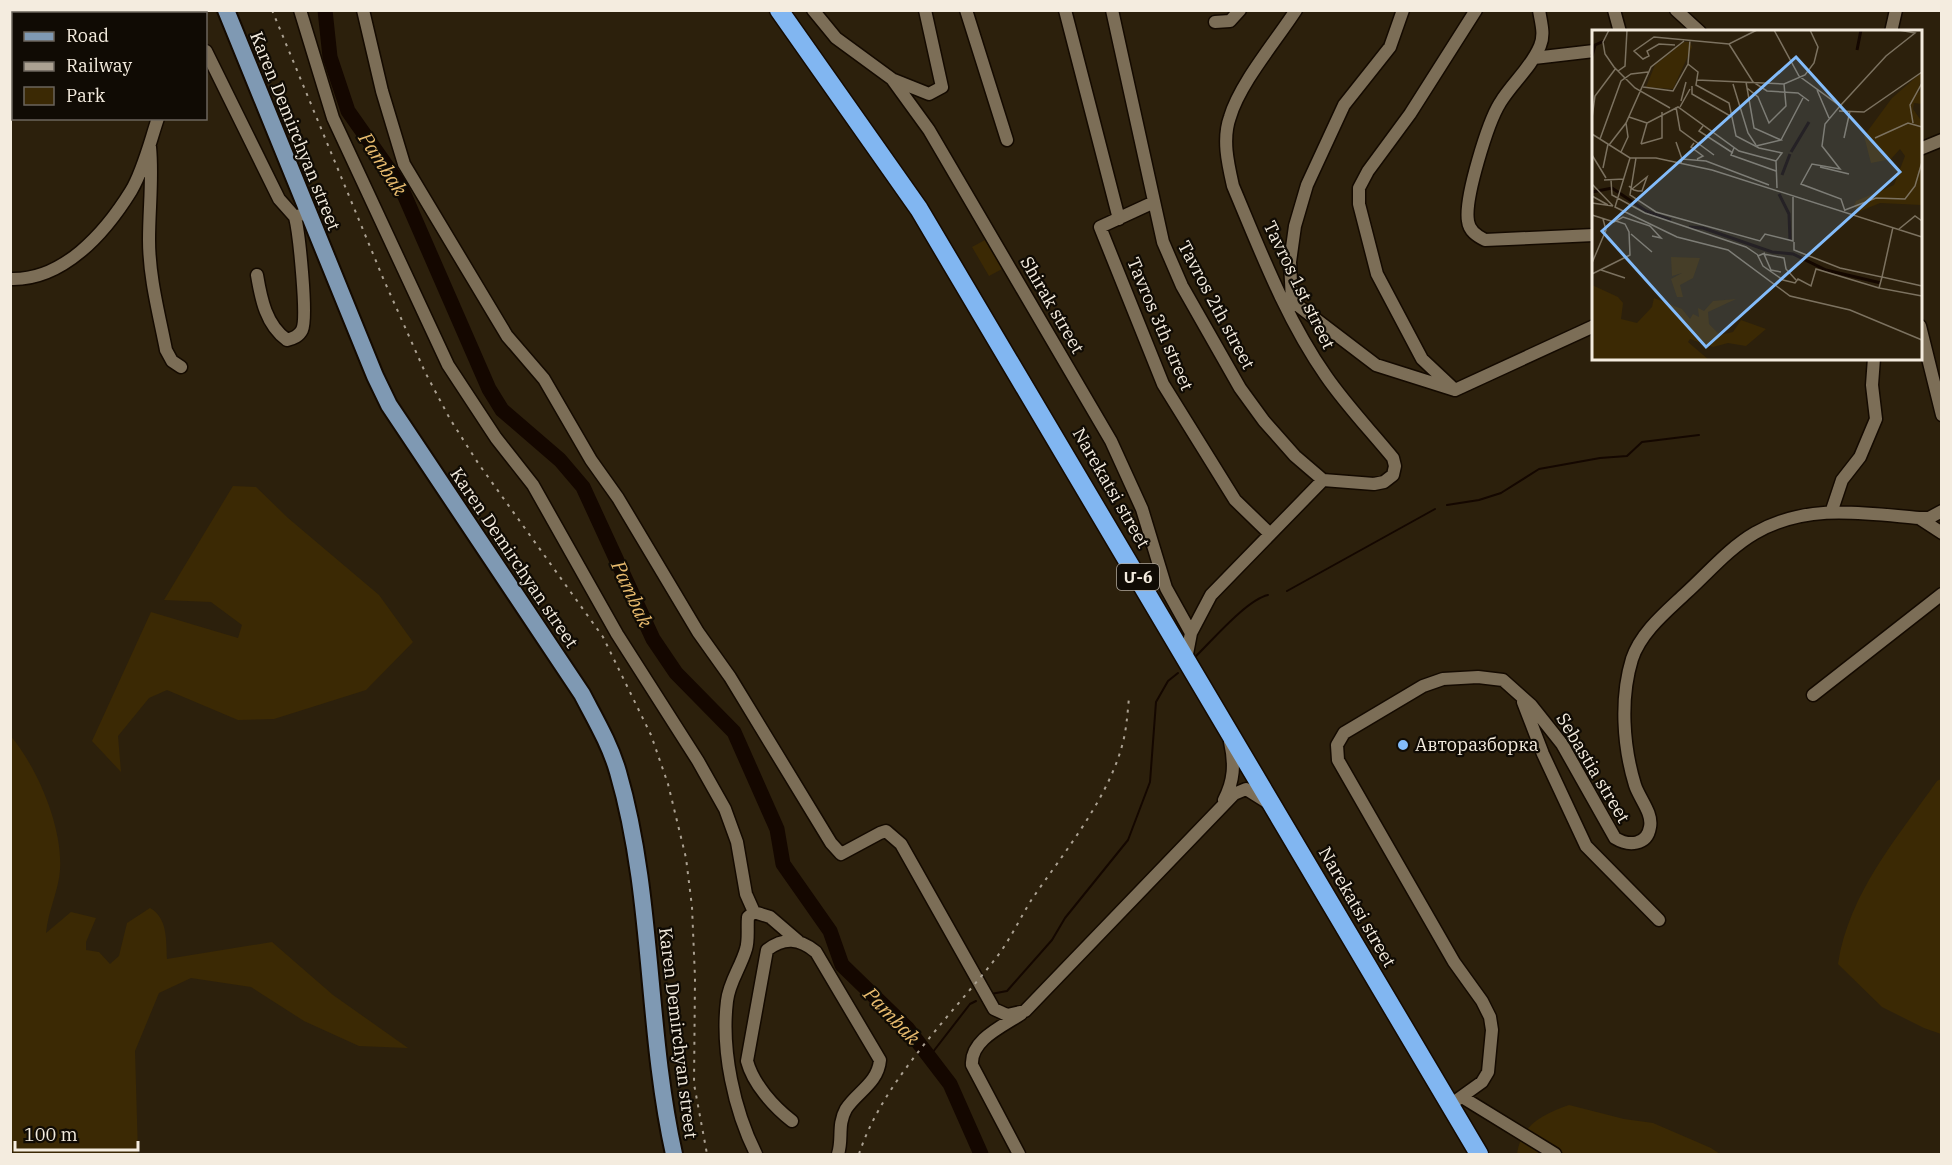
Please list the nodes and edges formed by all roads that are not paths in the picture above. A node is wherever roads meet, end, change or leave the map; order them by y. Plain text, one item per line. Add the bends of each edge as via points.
1 (226, 10) edge
2 (300, 10) edge
3 (363, 10) edge
4 (813, 10) edge
5 (926, 10) edge
6 (966, 10) edge
7 (1065, 10) edge
8 (1112, 10) edge
9 (1240, 10) edge
10 (1476, 10) edge
11 (1539, 10) edge
12 (1614, 10) edge
13 (1676, 10) edge
14 (1896, 10) edge
15 (782, 12) edge
16 (1291, 13) edge
17 (1399, 13) edge
18 (1215, 22) dead end
19 (1619, 30) edge
20 (1698, 30) edge
21 (1891, 30) edge
22 (1592, 51) edge
23 (207, 53) edge
24 (1534, 58) junction
25 (892, 80) junction
26 (157, 120) edge
27 (1007, 140) dead end
28 (1941, 140) edge
29 (149, 142) junction
30 (1922, 148) edge
31 (1152, 203) junction
32 (301, 215) junction
33 (1119, 219) junction
34 (1592, 235) edge
35 (257, 275) dead end
36 (10, 279) edge
37 (1288, 302) junction
38 (1592, 326) edge
39 (1922, 334) edge
40 (1874, 360) edge
41 (181, 367) dead end
42 (1455, 390) junction
43 (1941, 415) edge
44 (1323, 480) junction
45 (1832, 510) junction
46 (1941, 511) edge
47 (1919, 518) junction
48 (1941, 533) edge
49 (1270, 534) junction
50 (1941, 594) edge
51 (1191, 633) junction
52 (1186, 659) junction
53 (1521, 695) junction
54 (1813, 695) dead end
55 (1228, 730) junction
56 (1220, 807) junction
57 (1274, 807) junction
58 (754, 912) junction
59 (1659, 920) dead end
60 (798, 941) junction
61 (1021, 1013) junction
62 (1456, 1101) junction
63 (792, 1121) dead end
64 (674, 1155) edge
65 (756, 1155) edge
66 (838, 1155) edge
67 (1019, 1155) edge
68 (1479, 1155) edge
69 (1555, 1155) edge

1 - 32 main road, Karen Demirchyan street
2 - 58 street via 333,118 448,365 496,438 533,485 606,615 725,809
3 - 61 street via 404,164 507,336 544,379 831,843 841,855 880,833 893,835 902,844 994,1009 1007,1015
4 - 25 street, Shirak street via 836,38
5 - 25 street via 942,87 929,94
6 - 27 street
7 - 33 street
8 - 31 street, Tavros 2th street
9 - 18 street via 1230,21
10 - 42 street via 1359,188 1359,204 1377,274 1422,360
11 - 24 street via 1543,35
12 - 19 street
13 - 20 street
14 - 21 street
15 - 52 highway, Narekatsi street / Մ-6 via 920,208
16 - 37 street, Tavros 1st street via 1236,101 1226,139 1233,186
17 - 37 street via 1390,47 1344,105 1307,184 1295,226
22 - 24 street
23 - 32 street via 279,198
24 - 34 street via 1500,102 1485,135 1468,222 1474,234 1485,240
25 - 51 street, Shirak street via 929,130 1111,441 1142,509 1166,588
26 - 29 street
28 - 30 street
29 - 36 street via 132,190 96,239 62,265 38,277
29 - 41 street via 152,276 165,350
31 - 33 street, Tavros 3th street
31 - 44 street, Tavros 2th street via 1182,286 1240,388 1272,430
32 - 35 street via 304,325 295,338 287,340 271,324
32 - 64 main road, Karen Demirchyan street via 389,405 582,694 605,737 618,772 630,827 661,1082
33 - 49 street, Tavros 3th street via 1101,227 1163,384 1235,500
37 - 42 street via 1376,365
37 - 44 street, Tavros 1st street via 1324,374 1393,458 1395,466 1393,475 1374,484
38 - 42 street
39 - 43 street
40 - 45 street via 1876,419 1860,457 1842,480
44 - 49 street
45 - 47 street, Sebastia street
45 - 53 street, Sebastia street via 1778,522 1754,533 1639,643 1632,660 1624,720 1630,767 1650,821 1643,839 1631,845 1615,838 1562,744
46 - 47 street, Sebastia street via 1929,518
47 - 48 street
49 - 51 street via 1211,594
50 - 54 street
51 - 52 street
52 - 55 highway, Narekatsi street / Մ-6
53 - 59 street via 1543,754 1586,846
53 - 62 street, Sebastia street via 1493,678 1443,679 1423,686 1344,733 1337,745 1338,760 1490,1017 1488,1072 1482,1082
55 - 56 street via 1233,776
55 - 57 highway, Narekatsi street / Մ-6
56 - 57 street via 1246,789
56 - 61 street
57 - 62 highway, Narekatsi street / Մ-6
58 - 60 street via 771,918
58 - 65 street via 748,917 747,946 730,984 726,1030 739,1111
60 - 63 street via 786,939 766,950 747,1061 766,1094
60 - 66 street via 816,952 880,1060 876,1075 846,1108 839,1129
61 - 67 street via 981,1042 971,1056 972,1065
62 - 68 highway, Narekatsi street / Մ-6
62 - 69 street

